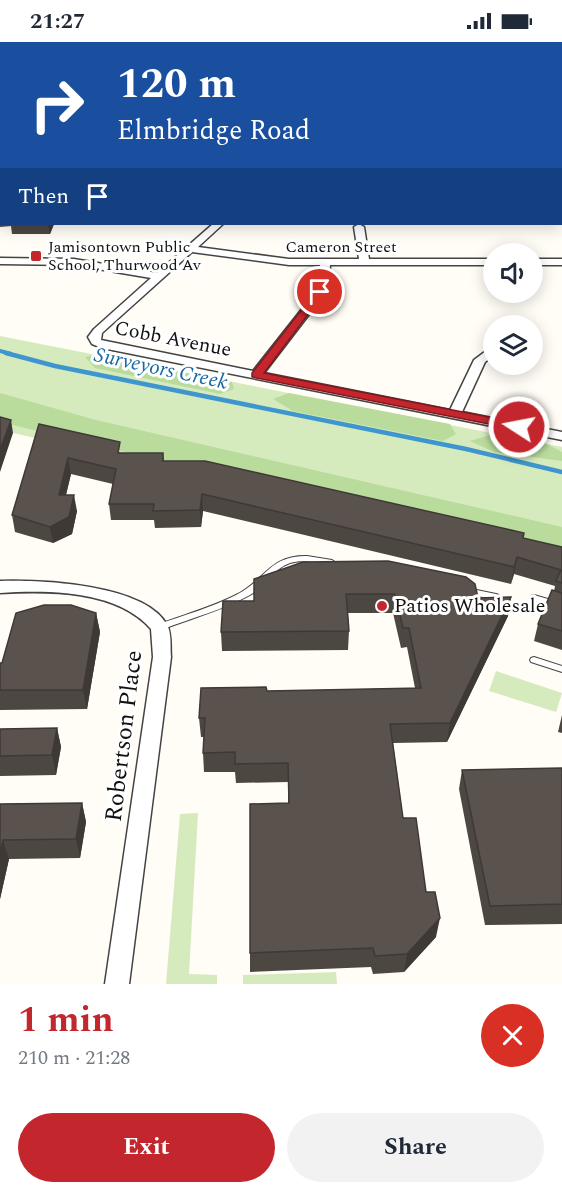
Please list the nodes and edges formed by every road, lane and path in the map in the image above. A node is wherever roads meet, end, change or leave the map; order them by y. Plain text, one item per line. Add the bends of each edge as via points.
1 (217, 225) edge
2 (359, 227) dead end
3 (190, 249) junction
4 (0, 261) edge
5 (325, 262) junction
6 (364, 262) junction
7 (483, 262) edge
8 (543, 262) edge
9 (562, 262) edge
10 (159, 276) junction
11 (483, 357) edge
12 (256, 375) junction
13 (455, 414) junction
14 (562, 436) edge
15 (345, 566) edge
16 (0, 588) edge
17 (461, 590) edge
18 (496, 597) edge
19 (534, 598) dead end
20 (562, 606) edge
21 (160, 627) junction
22 (534, 660) dead end
23 (562, 669) edge
24 (117, 984) edge

1 - 3 street
2 - 6 street
3 - 5 street, Cameron Street via 267,260
3 - 10 street
4 - 10 street via 74,262
5 - 6 street, Cameron Street
5 - 12 street via 324,282 318,296
6 - 7 street, Cameron Street
8 - 9 street
10 - 12 street, Cobb Avenue via 98,331 96,342
11 - 13 street
12 - 13 street, Cobb Avenue
13 - 14 street, Cobb Avenue
15 - 21 lane via 310,559 281,563 246,594
16 - 21 street, Robertson Place via 57,587 98,596 145,612
17 - 18 lane
19 - 20 lane
21 - 24 street, Robertson Place via 162,657
22 - 23 lane

